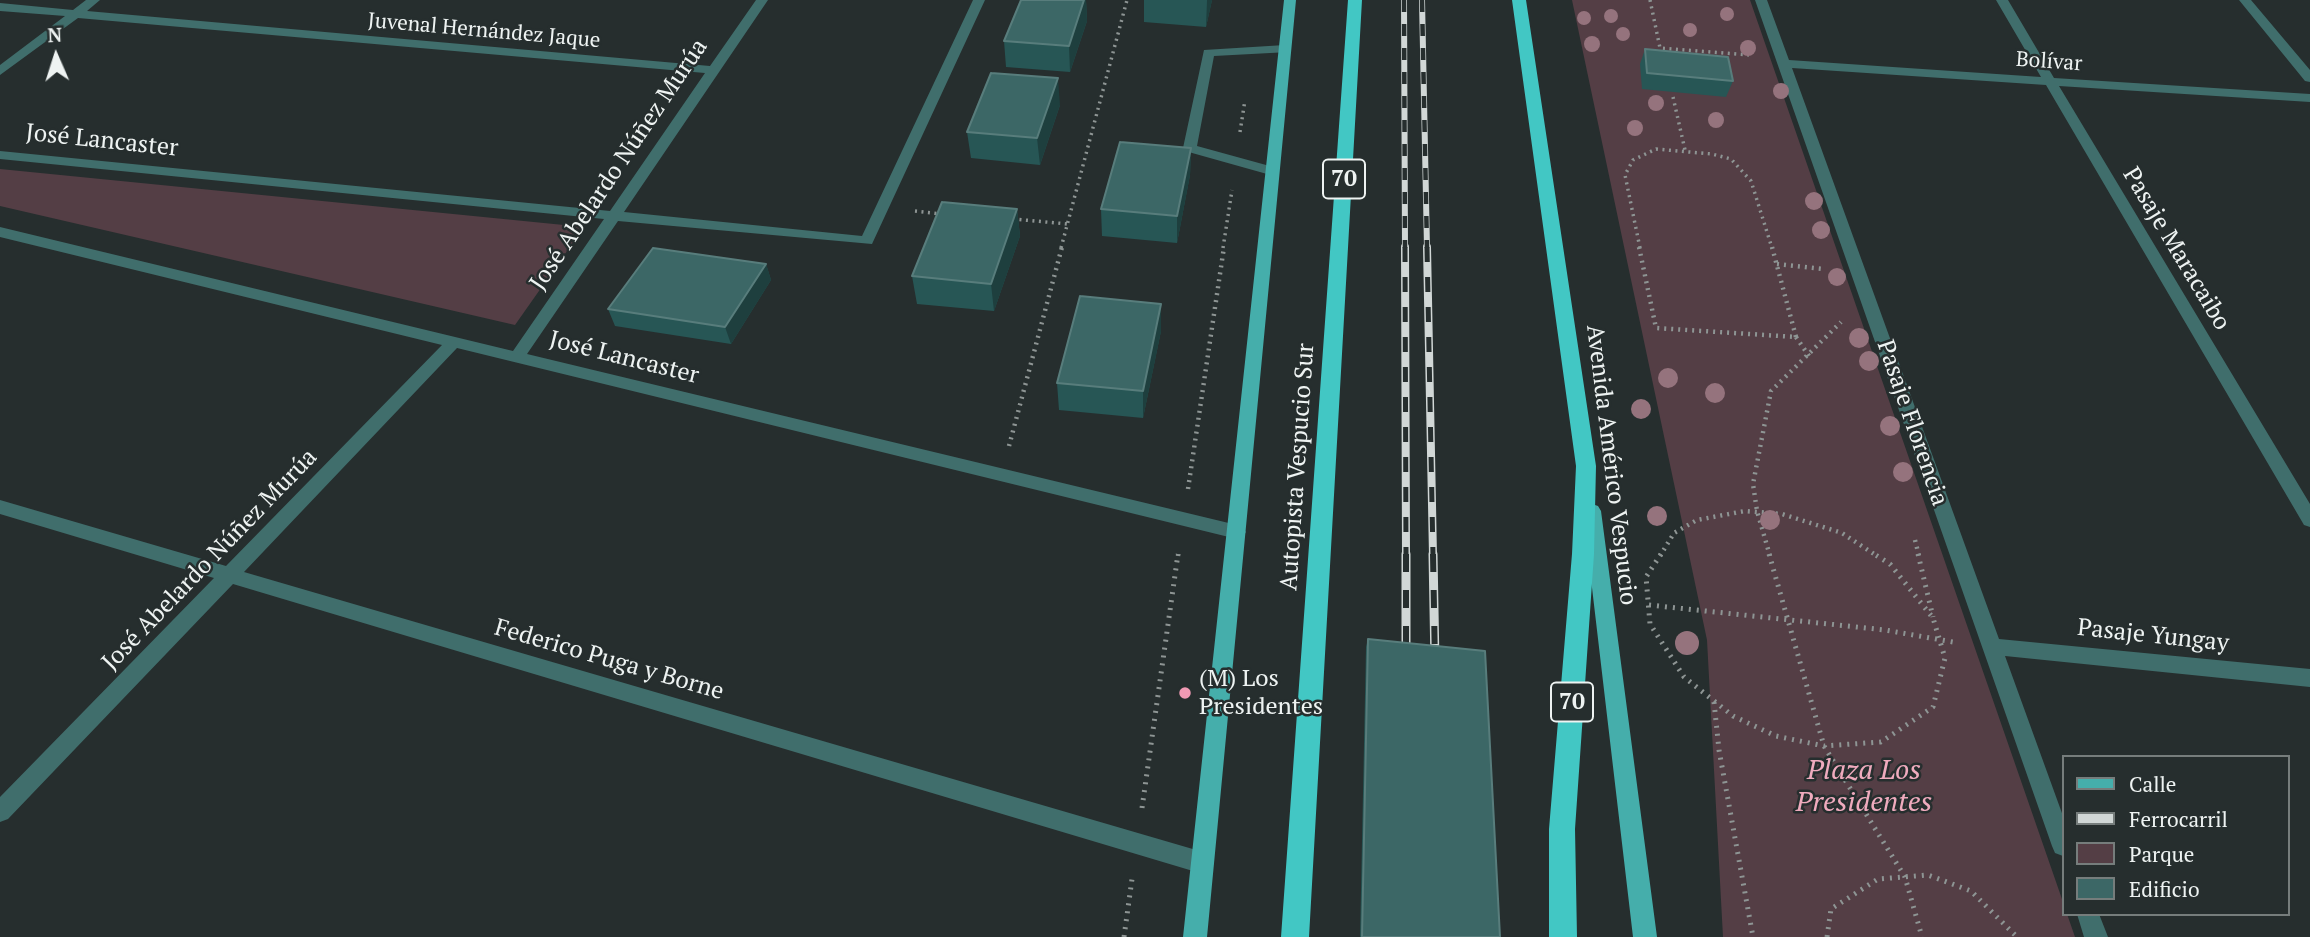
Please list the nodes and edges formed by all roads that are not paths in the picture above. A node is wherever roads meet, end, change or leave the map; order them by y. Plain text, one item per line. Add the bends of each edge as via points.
1 (94, 0) edge
2 (762, 0) edge
3 (979, 0) edge
4 (1290, 0) edge
5 (1355, 0) edge
6 (1519, 0) edge
7 (1761, 0) edge
8 (2002, 0) edge
9 (2245, 0) edge
10 (0, 7) edge
11 (76, 14) junction
12 (1285, 49) junction
13 (1784, 64) junction
14 (713, 70) junction
15 (0, 71) edge
16 (2310, 78) edge
17 (2050, 81) junction
18 (2310, 98) edge
19 (0, 155) edge
20 (1272, 171) junction
21 (612, 217) junction
22 (0, 232) edge
23 (454, 342) junction
24 (517, 357) junction
25 (1586, 466) junction
26 (0, 508) edge
27 (2310, 520) edge
28 (1237, 532) junction
29 (229, 575) junction
30 (1990, 646) junction
31 (2310, 678) edge
32 (0, 812) edge
33 (2062, 843) edge
34 (1203, 863) junction
35 (2089, 916) edge
36 (1195, 937) edge
37 (1296, 937) edge
38 (1563, 937) edge
39 (1645, 937) edge
40 (2096, 937) edge

1 - 11 street
2 - 14 street, José Abelardo Núñez Murúa
3 - 21 street, José Lancaster via 867,241
4 - 12 main road
5 - 37 highway, Autopista Vespucio Sur / 70
6 - 25 highway, Avenida Américo Vespucio / 70
7 - 13 street, Pasaje Florencia
8 - 17 street, Pasaje Maracaibo
9 - 16 street
10 - 11 street, Juvenal Hernández Jaque
11 - 14 street, Juvenal Hernández Jaque
11 - 15 street
12 - 20 main road
12 - 20 street via 1208,53 1190,148
13 - 17 street, Bolívar
13 - 30 street, Pasaje Florencia
14 - 21 street, José Abelardo Núñez Murúa
17 - 18 street, Bolívar
17 - 27 street, Pasaje Maracaibo
19 - 21 street, José Lancaster
20 - 28 main road
21 - 24 street, José Abelardo Núñez Murúa
22 - 23 street, José Lancaster
23 - 24 street, José Lancaster
23 - 29 street, José Abelardo Núñez Murúa
24 - 28 street, José Lancaster
25 - 38 highway, 70 via 1562,828
25 - 39 main road, Avenida Américo Vespucio
26 - 29 street, Federico Puga y Borne
28 - 34 main road
29 - 32 street, José Abelardo Núñez Murúa
29 - 34 street, Federico Puga y Borne
30 - 31 street, Pasaje Yungay
30 - 33 street, Pasaje Florencia
34 - 36 main road
35 - 40 street

